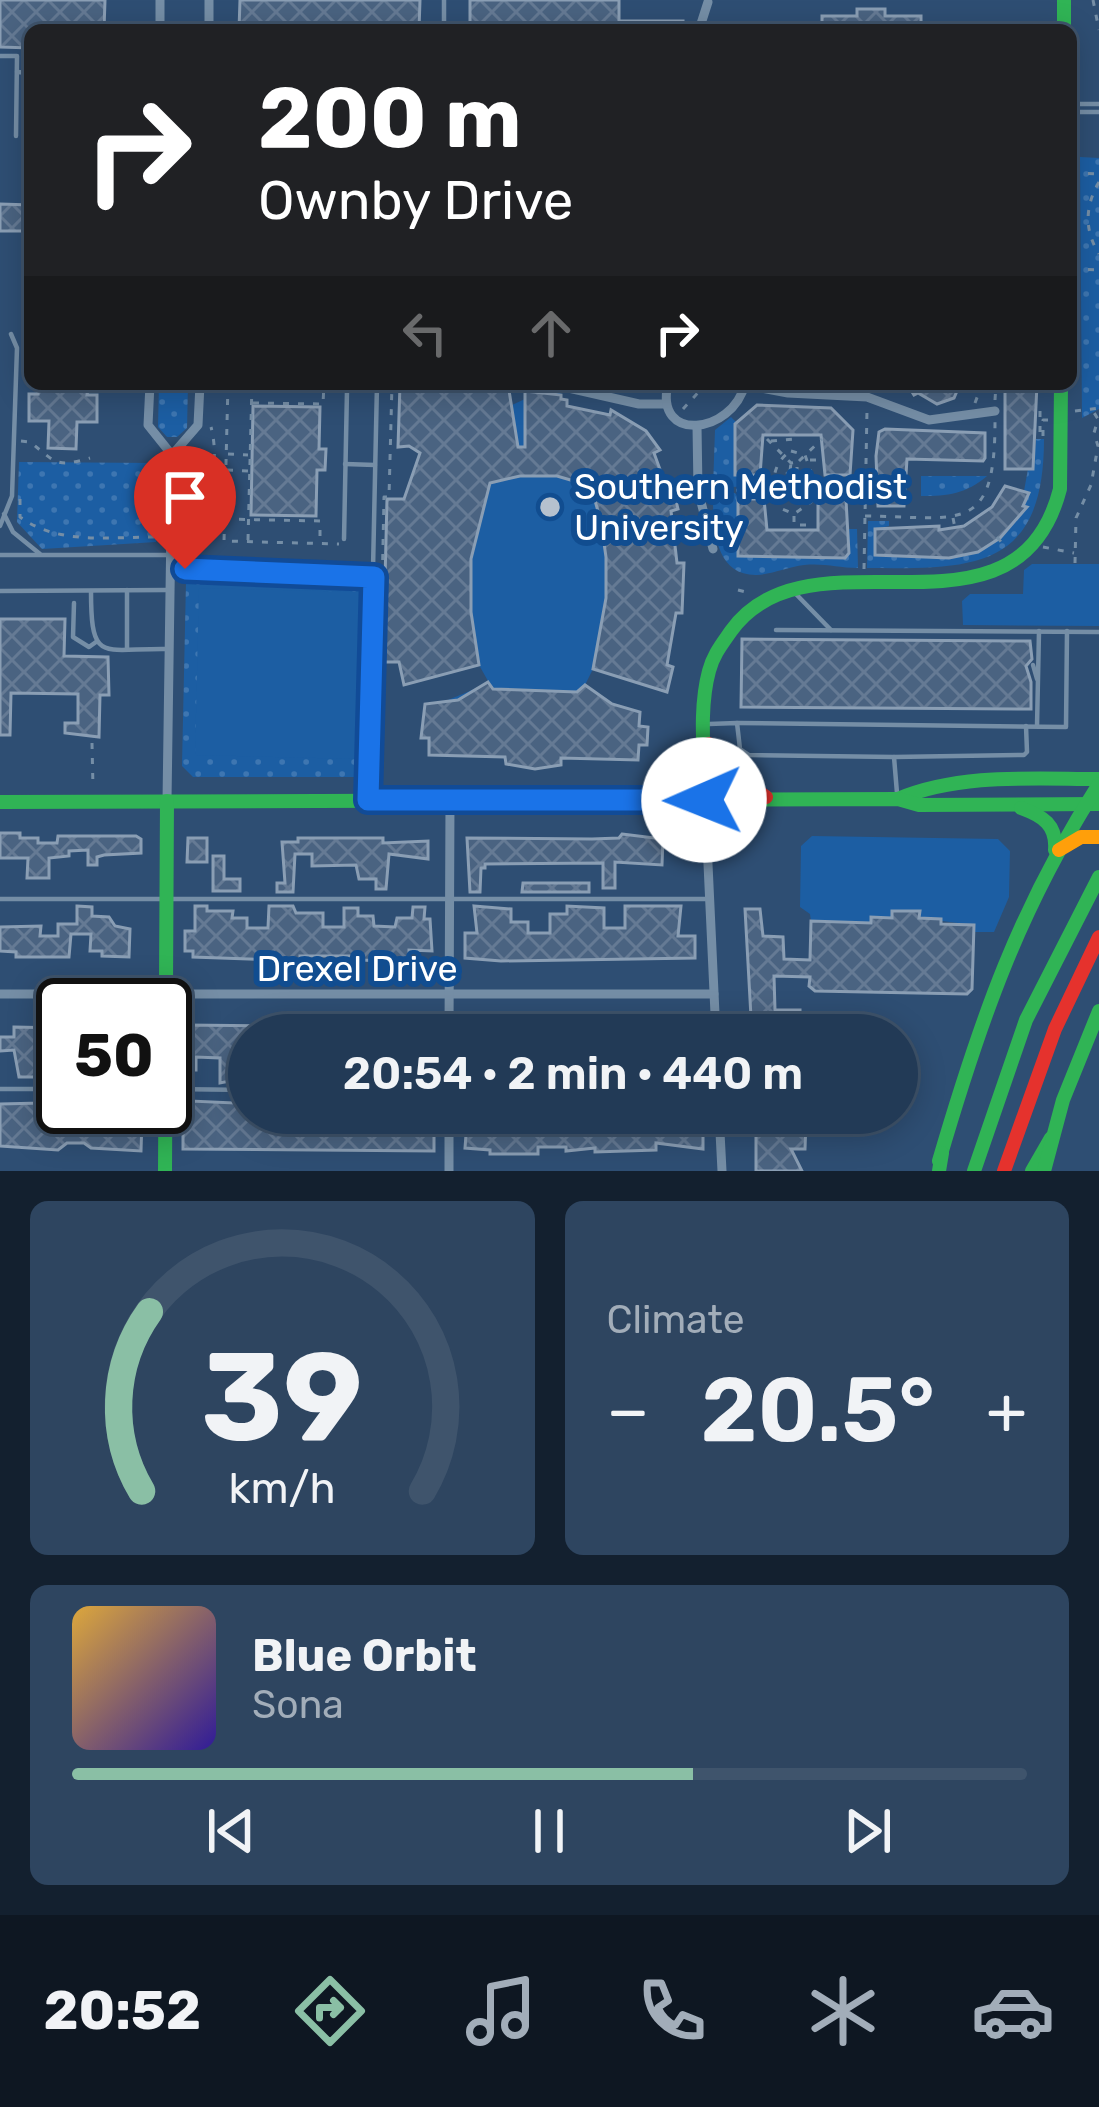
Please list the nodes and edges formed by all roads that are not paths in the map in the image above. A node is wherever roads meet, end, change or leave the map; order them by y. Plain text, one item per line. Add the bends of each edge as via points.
1 (0, 56) edge
2 (17, 73) junction
3 (24, 73) edge
4 (16, 136) dead end
5 (11, 334) dead end
6 (150, 390) edge
7 (200, 390) edge
8 (377, 390) edge
9 (577, 390) edge
10 (667, 390) edge
11 (741, 390) edge
12 (774, 390) edge
13 (1061, 390) edge
14 (347, 391) dead end
15 (666, 404) junction
16 (995, 411) road end
17 (697, 426) junction
18 (172, 455) junction
19 (345, 464) junction
20 (375, 464) junction
21 (4, 514) junction
22 (0, 526) edge
23 (343, 541) road end
24 (713, 549) dead end
25 (0, 555) edge
26 (43, 555) junction
27 (171, 555) junction
28 (171, 569) junction
29 (374, 577) junction
30 (789, 587) junction
31 (91, 590) junction
32 (127, 590) junction
33 (171, 590) junction
34 (0, 591) edge
35 (74, 603) dead end
36 (776, 630) dead end
37 (831, 630) junction
38 (1040, 631) junction
39 (1067, 631) junction
40 (1099, 632) edge
41 (96, 642) junction
42 (1040, 643) junction
43 (127, 649) junction
44 (170, 649) junction
45 (1033, 654) dead end
46 (1033, 665) dead end
47 (1039, 685) junction
48 (737, 723) junction
49 (1026, 726) junction
50 (1037, 726) junction
51 (705, 729) junction
52 (894, 757) junction
53 (1099, 782) edge
54 (770, 799) junction
55 (898, 799) junction
56 (368, 800) junction
57 (704, 800) junction
58 (166, 801) junction
59 (450, 801) junction
60 (0, 802) edge
61 (1005, 802) junction
62 (1093, 804) edge
63 (1099, 837) edge
64 (1055, 852) junction
65 (1099, 877) edge
66 (165, 898) junction
67 (0, 899) edge
68 (709, 899) junction
69 (449, 901) junction
70 (1099, 937) edge
71 (165, 978) edge
72 (0, 994) edge
73 (36, 994) edge
74 (714, 994) junction
75 (192, 995) edge
76 (449, 995) junction
77 (1099, 1011) edge
78 (449, 1014) edge
79 (715, 1014) edge
80 (0, 1089) edge
81 (36, 1089) edge
82 (192, 1089) edge
83 (228, 1090) edge
84 (165, 1134) edge
85 (449, 1134) edge
86 (720, 1134) edge
87 (1051, 1138) junction
88 (165, 1171) edge
89 (449, 1171) edge
90 (722, 1171) edge
91 (937, 1171) edge
92 (974, 1171) edge
93 (1004, 1171) edge
94 (1032, 1171) edge
95 (1044, 1171) edge

1 - 2 lane via 17,56
2 - 3 lane
2 - 4 lane
5 - 21 lane via 12,496
6 - 18 street via 148,425
7 - 18 street via 198,425
8 - 20 lane
9 - 15 street
10 - 15 street
11 - 17 street via 728,413
12 - 16 street via 867,397 929,420
13 - 30 main road via 1060,485 1042,530 1020,555 960,582
14 - 19 lane
15 - 17 street via 675,418
17 - 24 street via 698,490
18 - 27 street
19 - 20 lane
19 - 23 lane
20 - 29 lane
21 - 22 lane
21 - 26 lane
25 - 26 lane
26 - 27 lane
27 - 28 street
28 - 29 lane
28 - 33 street
29 - 56 lane
30 - 37 lane
30 - 51 main road via 752,606 721,640 708,671
31 - 32 lane
31 - 34 lane
31 - 41 lane
32 - 33 lane
32 - 43 lane
33 - 44 street
35 - 41 lane via 73,637 88,647
36 - 37 lane
37 - 38 lane
38 - 39 lane
38 - 42 lane
39 - 40 lane
39 - 50 lane via 1066,727
41 - 43 lane
42 - 45 lane
42 - 47 lane
43 - 44 lane
44 - 58 street
46 - 47 lane
47 - 50 lane
48 - 49 lane
48 - 51 lane
48 - 52 lane via 749,755
49 - 50 lane
49 - 52 lane via 1024,754
51 - 54 main road via 723,767
51 - 57 main road
52 - 55 lane
53 - 55 main road via 947,785
53 - 62 main road
54 - 55 main road
54 - 57 main road
55 - 61 main road
56 - 58 main road
56 - 59 main road
57 - 59 main road
57 - 68 street
58 - 60 main road
58 - 66 main road
59 - 69 street
61 - 62 main road
61 - 64 main road via 1047,820
62 - 64 main road
63 - 64 main road
64 - 91 main road via 975,1039
65 - 92 main road via 1022,1029
66 - 67 lane
66 - 69 lane
66 - 71 main road
68 - 69 lane
68 - 74 street
69 - 76 street
70 - 93 main road via 1054,1029
72 - 73 street, Drexel Drive
74 - 76 street, Drexel Drive
74 - 79 street
75 - 76 street, Drexel Drive
76 - 78 street
77 - 87 main road
80 - 81 lane
82 - 83 lane
84 - 88 main road
85 - 89 street
86 - 90 street
87 - 94 main road
87 - 95 main road

